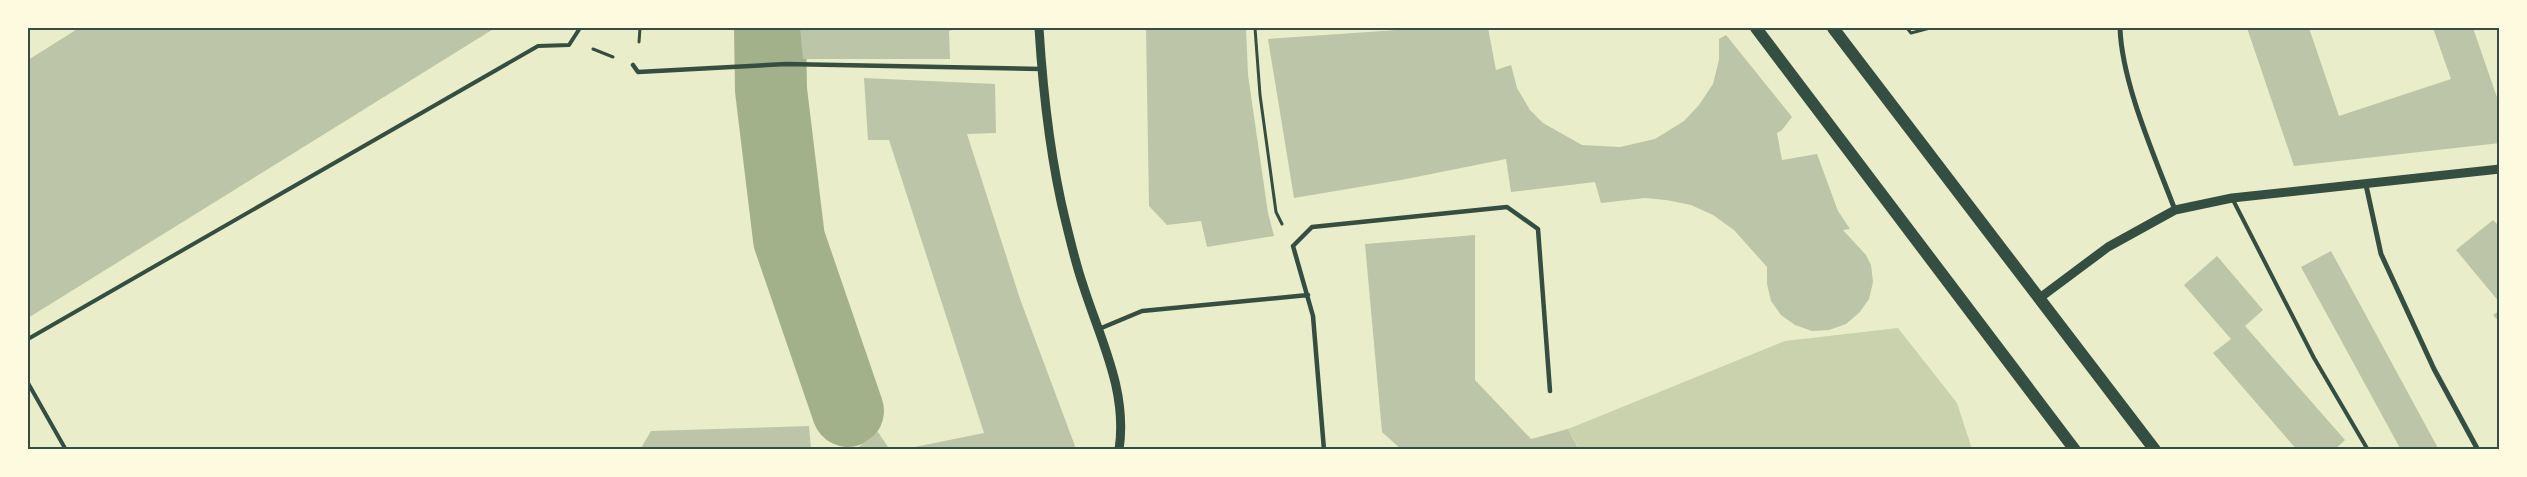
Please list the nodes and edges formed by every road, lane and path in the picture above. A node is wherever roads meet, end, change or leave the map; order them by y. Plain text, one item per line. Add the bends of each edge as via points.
1 (580, 28) edge
2 (1039, 28) edge
3 (1255, 28) edge
4 (1756, 28) edge
5 (1833, 28) edge
6 (1907, 28) edge
7 (1930, 28) edge
8 (2120, 28) edge
9 (569, 45) junction
10 (633, 65) joint
11 (1041, 70) junction
12 (2500, 169) edge
13 (2366, 185) junction
14 (2232, 198) junction
15 (2176, 210) junction
16 (1276, 212) dead end
17 (1308, 295) junction
18 (2041, 297) junction
19 (1099, 330) junction
20 (28, 339) edge
21 (28, 383) edge
22 (1550, 391) dead end
23 (66, 450) edge
24 (1119, 450) edge
25 (1324, 450) edge
26 (2075, 450) edge
27 (2155, 450) edge
28 (2368, 450) edge
29 (2478, 450) edge

1 - 9 lane
2 - 11 street
3 - 16 path via 1260,95
4 - 26 main road
5 - 18 main road
6 - 7 path via 1911,33
8 - 15 street via 2120,44 2139,113
9 - 10 path via 588,48
9 - 20 lane via 538,46
10 - 11 street via 638,72 703,71 744,65 786,64
11 - 19 street via 1065,221 1082,284
12 - 13 street
13 - 14 street
13 - 29 street via 2381,254 2434,369
14 - 15 street
14 - 28 lane via 2314,358
15 - 18 street via 2108,248
17 - 19 street via 1142,311
17 - 22 street via 1293,246 1312,227 1507,207 1538,229
17 - 25 street via 1313,316
18 - 27 main road
19 - 24 street via 1115,377 1121,415
21 - 23 lane

